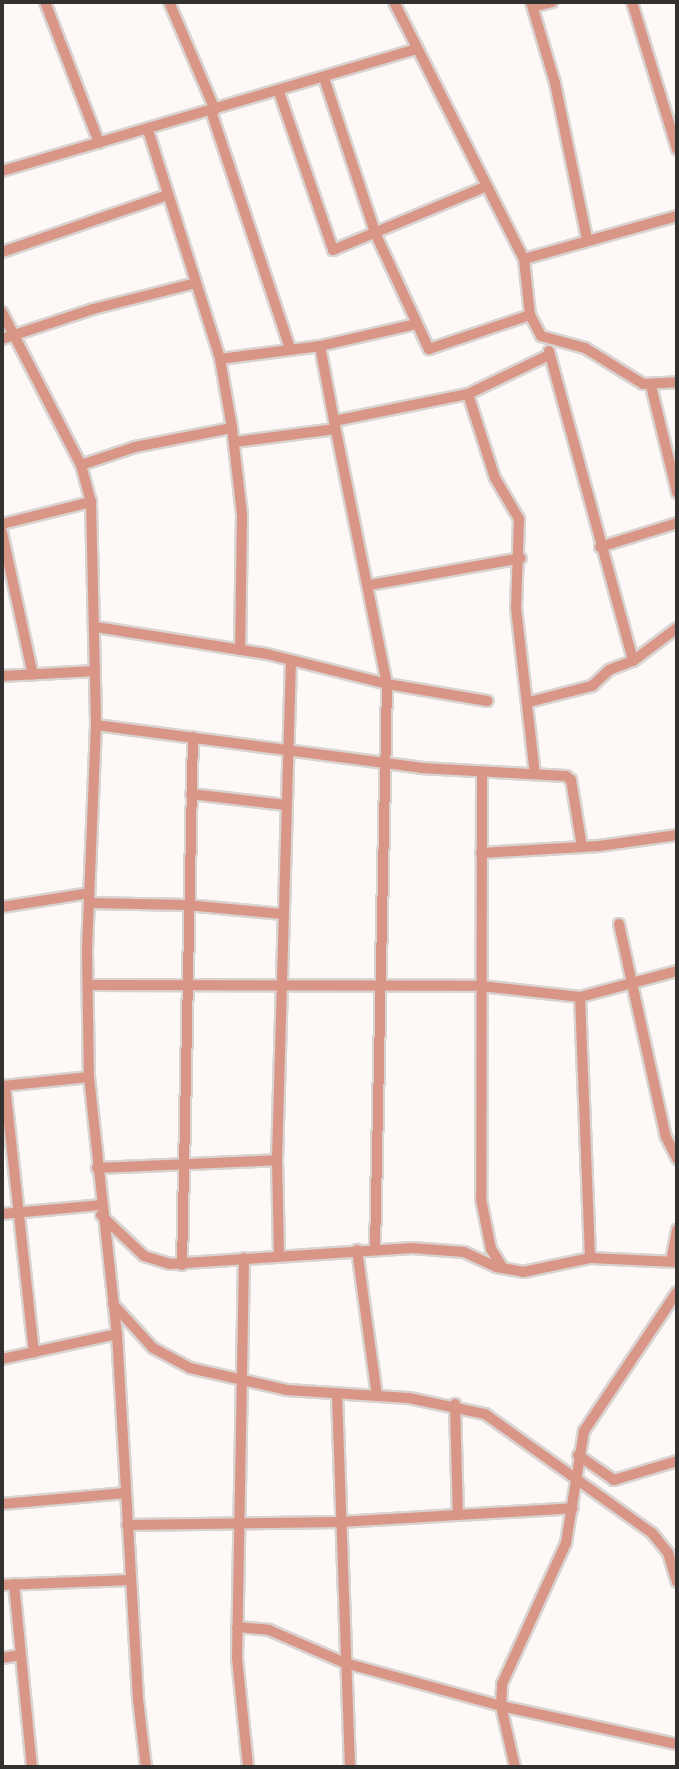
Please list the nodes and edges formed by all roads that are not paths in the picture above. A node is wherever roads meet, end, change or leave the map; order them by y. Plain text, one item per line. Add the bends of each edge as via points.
1 (45, 2) edge
2 (169, 2) edge
3 (394, 2) edge
4 (552, 2) edge
5 (632, 2) edge
6 (532, 4) edge
7 (415, 49) junction
8 (324, 78) junction
9 (279, 92) junction
10 (213, 111) junction
11 (148, 130) junction
12 (99, 143) junction
13 (677, 149) edge
14 (2, 171) edge
15 (487, 186) junction
16 (168, 195) junction
17 (677, 216) edge
18 (376, 234) junction
19 (587, 239) junction
20 (2, 252) edge
21 (524, 259) junction
22 (196, 283) junction
23 (2, 312) edge
24 (530, 316) junction
25 (416, 324) junction
26 (7, 338) edge
27 (547, 341) junction
28 (320, 346) junction
29 (290, 349) junction
30 (549, 355) junction
31 (220, 359) junction
32 (677, 382) edge
33 (651, 386) junction
34 (468, 394) junction
35 (335, 425) junction
36 (232, 428) junction
37 (235, 442) junction
38 (81, 465) junction
39 (677, 493) edge
40 (91, 502) junction
41 (677, 523) edge
42 (2, 524) edge
43 (2, 532) edge
44 (600, 547) junction
45 (520, 558) junction
46 (370, 585) junction
47 (96, 627) junction
48 (677, 628) edge
49 (240, 650) junction
50 (291, 661) junction
51 (633, 661) junction
52 (95, 671) junction
53 (33, 675) junction
54 (2, 676) edge
55 (387, 684) junction
56 (488, 701) dead end
57 (529, 702) junction
58 (96, 725) junction
59 (193, 737) junction
60 (287, 748) junction
61 (384, 763) junction
62 (482, 772) junction
63 (535, 774) junction
64 (191, 794) junction
65 (285, 805) junction
66 (677, 835) edge
67 (582, 847) junction
68 (481, 853) junction
69 (89, 898) junction
70 (187, 905) junction
71 (2, 907) edge
72 (283, 914) junction
73 (619, 924) dead end
74 (677, 971) edge
75 (633, 982) junction
76 (282, 983) junction
77 (185, 984) junction
78 (88, 985) junction
79 (379, 986) junction
80 (481, 986) junction
81 (580, 997) junction
82 (89, 1077) junction
83 (3, 1086) edge
84 (677, 1159) edge
85 (277, 1160) junction
86 (184, 1164) junction
87 (97, 1168) junction
88 (101, 1210) junction
89 (21, 1213) junction
90 (2, 1214) edge
91 (677, 1230) edge
92 (375, 1249) junction
93 (357, 1250) junction
94 (279, 1255) junction
95 (244, 1258) junction
96 (590, 1258) junction
97 (674, 1261) edge
98 (182, 1265) junction
99 (503, 1268) junction
100 (677, 1292) edge
101 (113, 1304) junction
102 (117, 1334) junction
103 (34, 1352) junction
104 (2, 1359) edge
105 (242, 1380) junction
106 (337, 1395) junction
107 (377, 1396) junction
108 (455, 1405) junction
109 (578, 1455) junction
110 (677, 1461) edge
111 (576, 1480) junction
112 (126, 1493) junction
113 (2, 1504) edge
114 (573, 1508) junction
115 (458, 1515) junction
116 (243, 1521) junction
117 (340, 1522) junction
118 (127, 1525) junction
119 (130, 1580) junction
120 (677, 1583) edge
121 (15, 1584) junction
122 (2, 1585) edge
123 (237, 1627) junction
124 (21, 1655) junction
125 (2, 1658) edge
126 (345, 1663) junction
127 (501, 1706) junction
128 (677, 1744) edge
129 (32, 1767) edge
130 (146, 1767) edge
131 (248, 1767) edge
132 (350, 1767) edge
133 (515, 1767) edge

1 - 12 street
2 - 10 street
3 - 7 street
4 - 6 street
5 - 13 street
6 - 19 street via 555,83
7 - 8 street
7 - 15 street
8 - 9 street
8 - 18 street
9 - 10 street
9 - 18 street via 331,248
10 - 11 street
10 - 29 street
11 - 12 street
11 - 16 street
12 - 14 street
15 - 18 street
15 - 21 street
16 - 20 street
16 - 22 street
17 - 19 street
18 - 25 street
19 - 21 street
21 - 24 street
22 - 26 street via 93,309
22 - 31 street
23 - 26 street
24 - 25 street via 434,351
24 - 27 street
25 - 28 street
26 - 38 street
27 - 30 street
27 - 33 street via 585,348
28 - 29 street
28 - 35 street
29 - 31 street
30 - 34 street
30 - 44 street
31 - 36 street
32 - 33 street
33 - 39 street
34 - 35 street
34 - 45 street via 495,478 519,519
35 - 37 street
35 - 46 street
36 - 37 street
36 - 38 street via 135,447
37 - 49 street via 242,514
38 - 40 street
40 - 42 street
40 - 47 street
41 - 44 street
43 - 53 street
44 - 51 street
45 - 46 street
45 - 57 street via 516,608
46 - 55 street
47 - 49 street
47 - 52 street
48 - 51 street
49 - 50 street
50 - 55 street
50 - 60 street
51 - 57 street via 612,668 592,686
52 - 53 street
52 - 58 street
53 - 54 street
55 - 56 street
55 - 61 street
57 - 63 street
58 - 59 street
58 - 69 street
59 - 60 street
59 - 64 street
60 - 61 street
60 - 65 street
61 - 62 street
61 - 79 street
62 - 63 street
62 - 68 street
63 - 67 street via 572,780
64 - 65 street
64 - 70 street
65 - 72 street
66 - 67 street
67 - 68 street
68 - 80 street
69 - 70 street
69 - 71 street
69 - 78 street
70 - 72 street
70 - 77 street
72 - 76 street
73 - 75 street
74 - 75 street
75 - 81 street
75 - 84 street via 666,1136
76 - 77 street
76 - 79 street
76 - 85 street
77 - 78 street
77 - 86 street
78 - 82 street
79 - 80 street
79 - 92 street
80 - 81 street
80 - 99 street via 481,1199 488,1240
81 - 96 street
82 - 83 street
82 - 87 street
83 - 89 street
85 - 86 street
85 - 94 street
86 - 87 street
86 - 98 street
87 - 88 street
88 - 89 street
88 - 98 street via 144,1256
88 - 101 street
89 - 90 street
89 - 103 street
91 - 97 street
92 - 93 street
92 - 99 street via 464,1252
93 - 94 street
93 - 107 street
94 - 95 street
95 - 98 street
95 - 105 street
96 - 97 street
96 - 99 street via 530,1272
100 - 109 street via 591,1418
101 - 102 street
101 - 105 street via 163,1356 190,1368
102 - 103 street
102 - 112 street
103 - 104 street
105 - 106 street
105 - 116 street
106 - 107 street
106 - 117 street
107 - 108 street
108 - 111 street via 502,1423
108 - 115 street
109 - 110 street via 614,1480
109 - 111 street
111 - 114 street
111 - 120 street via 662,1542
112 - 113 street
112 - 118 street
114 - 115 street
114 - 127 street via 566,1543 506,1673
115 - 117 street
116 - 117 street
116 - 118 street
116 - 123 street
117 - 126 street
118 - 119 street
119 - 121 street
119 - 130 street
121 - 122 street
121 - 124 street
123 - 126 street via 269,1630
123 - 131 street via 239,1701
124 - 125 street
124 - 129 street
126 - 127 street
126 - 132 street
127 - 128 street
127 - 133 street

